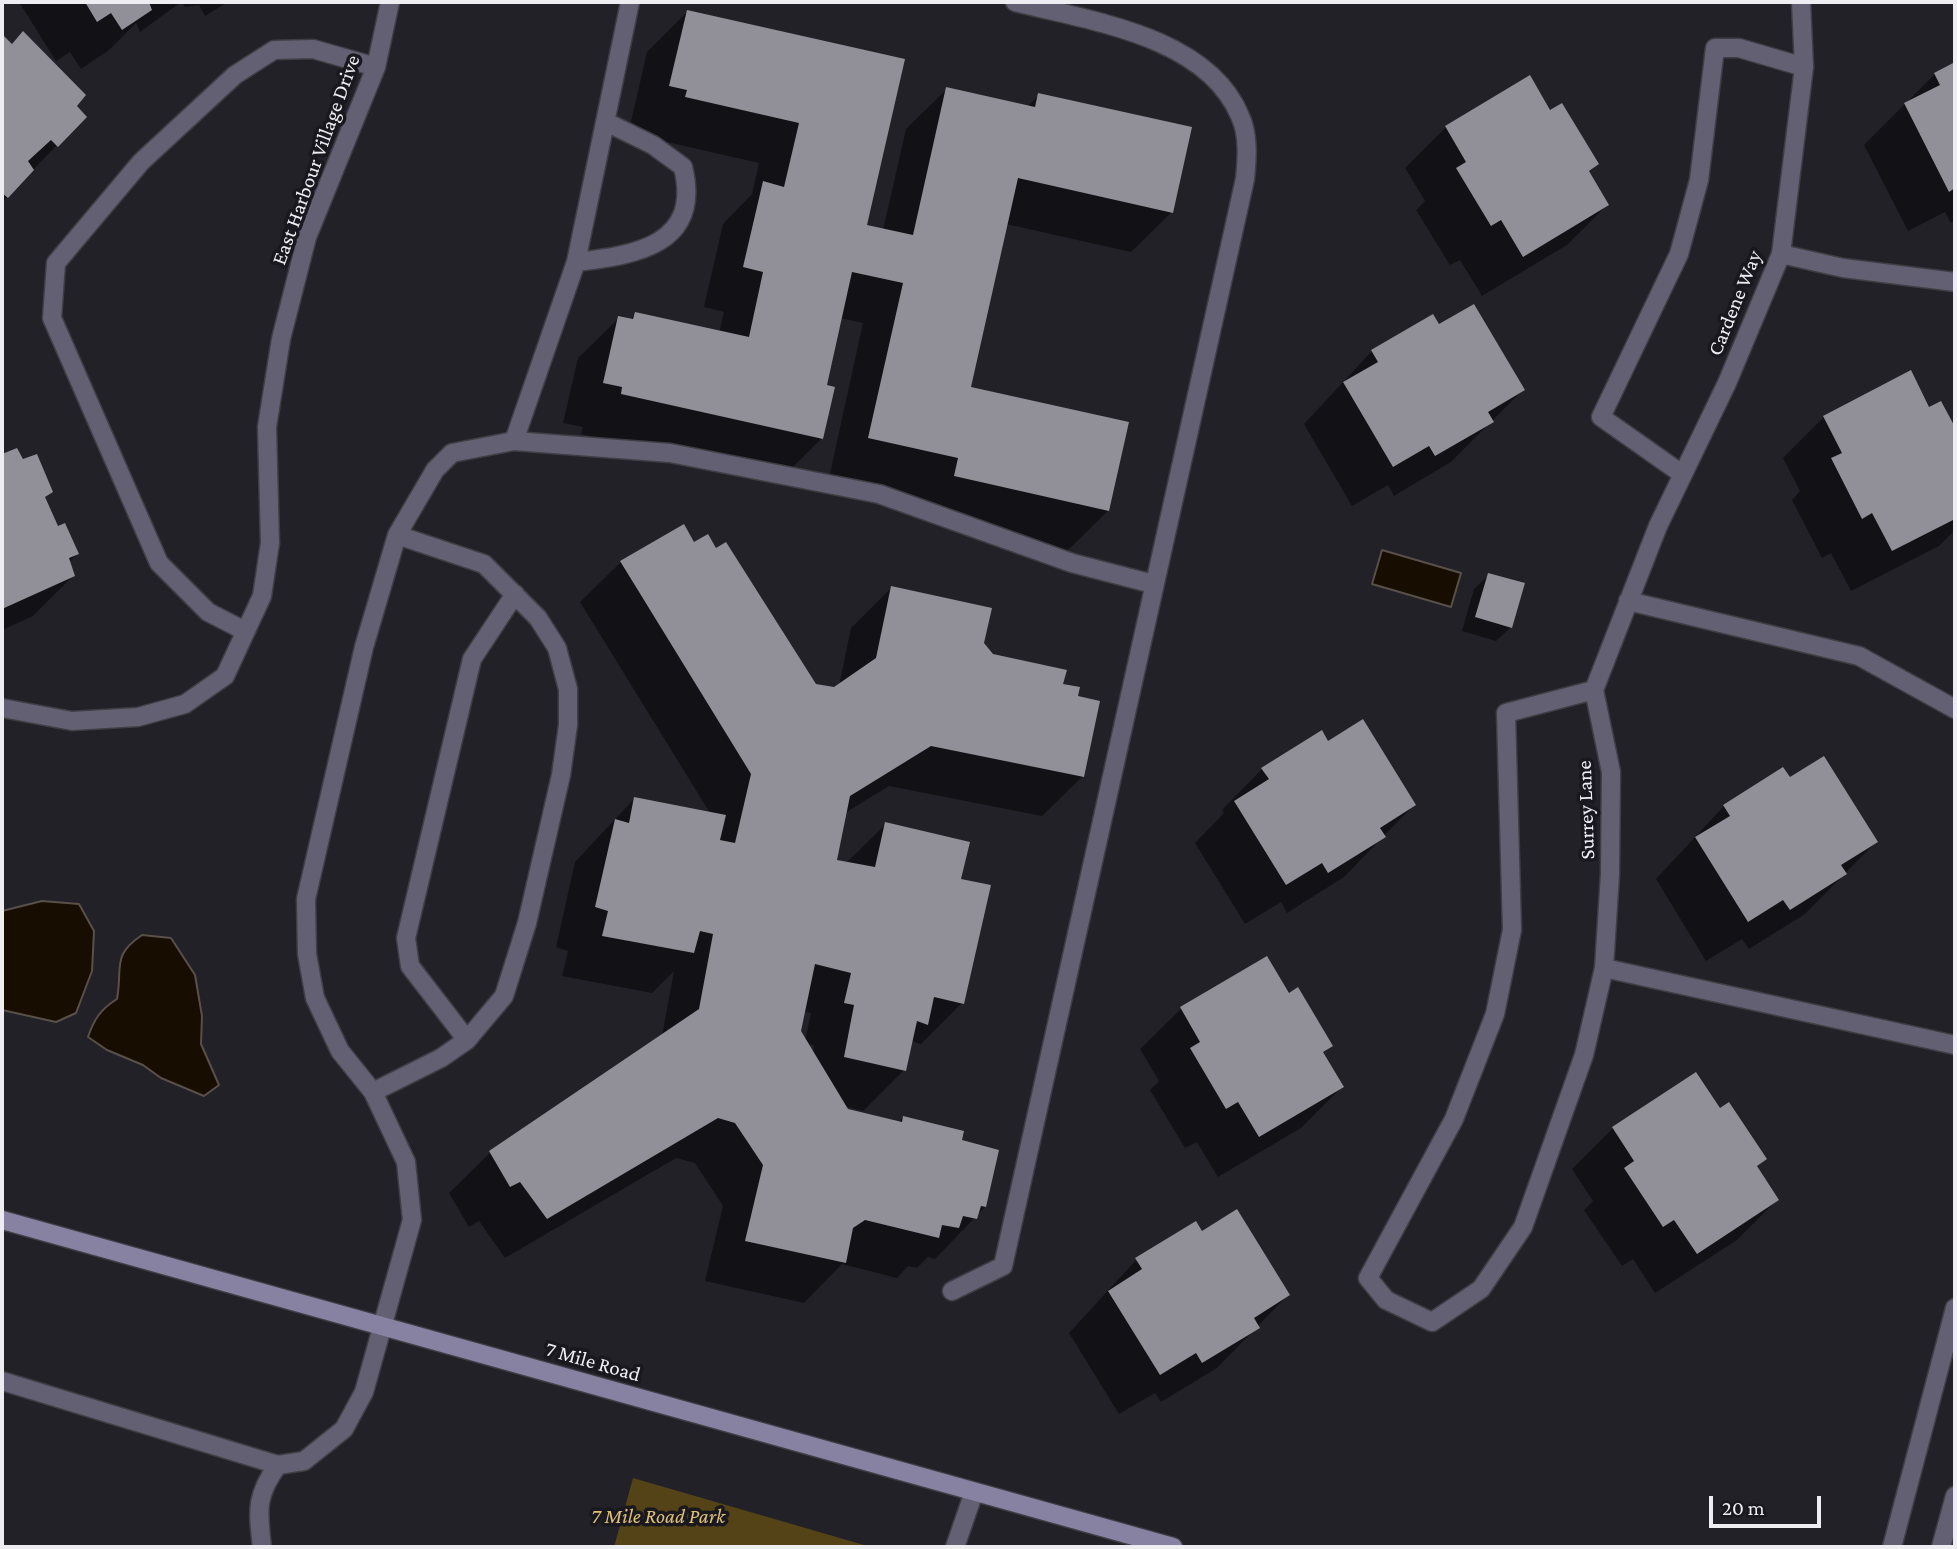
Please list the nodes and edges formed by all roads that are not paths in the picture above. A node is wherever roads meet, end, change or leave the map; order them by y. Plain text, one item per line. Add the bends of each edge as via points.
1 (390, 2) edge
2 (630, 2) edge
3 (1015, 2) edge
4 (1801, 2) edge
5 (376, 67) junction
6 (1804, 67) junction
7 (606, 122) junction
8 (1781, 254) junction
9 (576, 262) junction
10 (1955, 282) edge
11 (514, 441) junction
12 (1682, 474) junction
13 (397, 535) junction
14 (1153, 584) junction
15 (515, 594) junction
16 (1628, 601) junction
17 (245, 631) junction
18 (1594, 690) junction
19 (2, 708) edge
20 (1955, 709) edge
21 (1604, 968) junction
22 (467, 1040) junction
23 (1955, 1045) edge
24 (373, 1092) junction
25 (2, 1220) edge
26 (952, 1291) dead end
27 (1955, 1308) edge
28 (383, 1327) junction
29 (2, 1381) edge
30 (278, 1465) junction
31 (974, 1492) junction
32 (1955, 1496) edge
33 (262, 1547) edge
34 (955, 1547) edge
35 (1173, 1547) edge
36 (1892, 1547) edge
37 (1941, 1547) edge

1 - 5 street, East Harbour Village Drive
2 - 7 street
3 - 14 street via 1150,39 1189,56 1220,81 1241,117 1247,151 1245,179
4 - 6 street, Cardene Way
5 - 17 street, East Harbour Village Drive via 307,237 281,339 267,428 270,543 262,596
5 - 17 street via 313,49 274,50 235,75 141,162 55,263 52,318 159,563 208,612
6 - 8 street, Cardene Way
6 - 12 street via 1739,48 1715,48 1699,180 1679,254 1601,417
7 - 9 street
7 - 9 street via 653,145 683,167 689,191 676,229 651,248
8 - 10 street via 1843,268
8 - 12 street, Cardene Way via 1727,383
9 - 11 street
11 - 13 street via 452,453 435,470
11 - 14 street via 670,453 879,494 1072,563
12 - 16 street, Cardene Way
13 - 15 street via 484,564
13 - 24 street via 364,647 306,899 307,954 315,998 340,1051
14 - 26 street via 1003,1266
15 - 22 street via 557,648 568,689 568,725 527,923 504,996
15 - 22 street via 472,659 406,938 410,966
16 - 18 street
16 - 20 street via 1859,656
17 - 19 street, East Harbour Village Drive via 225,676 184,704 105,721 72,721
18 - 21 street, Surrey Lane via 1611,772
18 - 21 street, Surrey Lane via 1506,713 1512,930 1495,1014 1454,1119 1368,1278 1386,1300 1432,1322 1481,1289 1523,1227 1584,1055
21 - 23 street
22 - 24 street via 442,1058
24 - 28 street via 406,1162 412,1220
25 - 28 street, 7 Mile Road
27 - 36 street
28 - 30 street via 363,1392 344,1429 304,1461
28 - 31 street, 7 Mile Road
29 - 30 street
30 - 33 street via 262,1487 258,1511
31 - 34 street
31 - 35 street, 7 Mile Road
32 - 37 street

